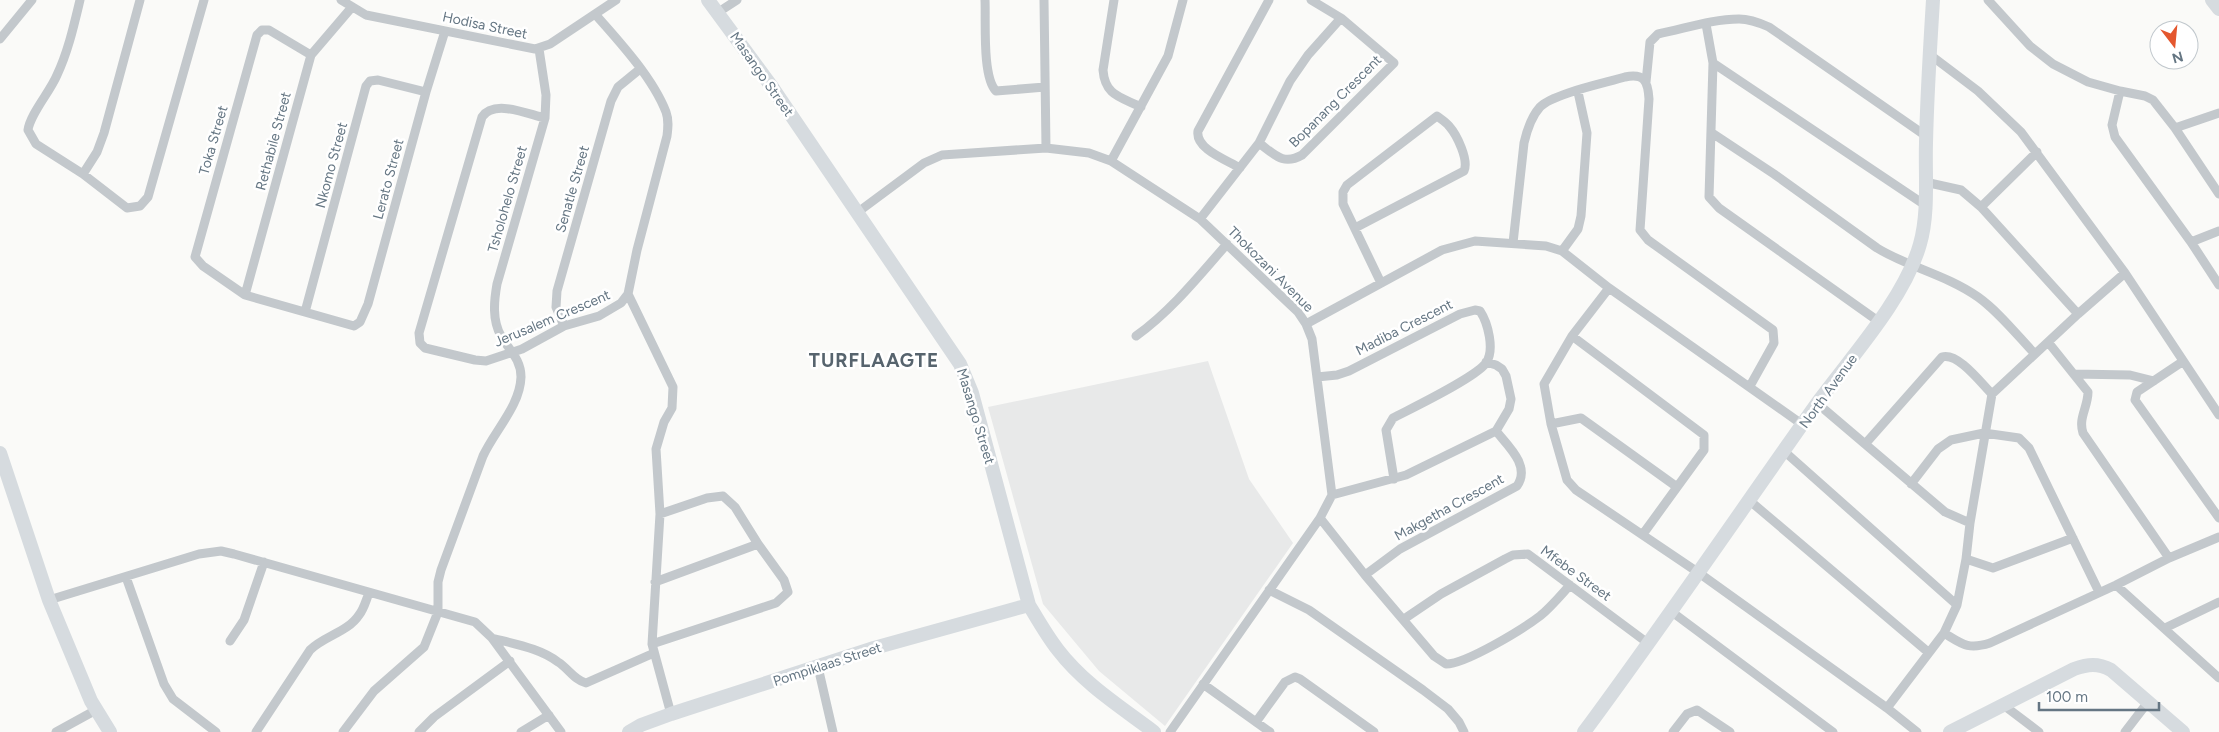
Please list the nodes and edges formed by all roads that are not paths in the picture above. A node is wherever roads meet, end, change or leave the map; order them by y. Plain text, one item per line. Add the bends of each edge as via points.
1 (32, 0) edge
2 (80, 0) edge
3 (140, 0) edge
4 (204, 0) edge
5 (341, 0) edge
6 (616, 0) edge
7 (708, 0) edge
8 (737, 0) edge
9 (984, 0) edge
10 (1044, 0) edge
11 (1114, 0) edge
12 (1183, 0) edge
13 (1269, 0) edge
14 (1311, 0) edge
15 (1933, 0) edge
16 (1988, 0) edge
17 (2212, 0) edge
18 (352, 7) junction
19 (2219, 8) edge
20 (717, 13) junction
21 (595, 14) junction
22 (1341, 18) junction
23 (1706, 24) junction
24 (446, 31) junction
25 (0, 39) edge
26 (539, 49) junction
27 (1929, 54) junction
28 (311, 55) junction
29 (1714, 63) junction
30 (640, 69) junction
31 (1646, 82) junction
32 (1045, 87) junction
33 (2120, 91) junction
34 (426, 92) junction
35 (1578, 92) junction
36 (1141, 107) junction
37 (2219, 113) edge
38 (545, 118) junction
39 (2175, 128) junction
40 (1712, 133) junction
41 (1926, 136) junction
42 (1259, 143) junction
43 (1046, 148) junction
44 (2037, 152) junction
45 (1112, 161) junction
46 (1240, 168) junction
47 (83, 174) junction
48 (1925, 182) junction
49 (2219, 194) edge
50 (1925, 205) junction
51 (1981, 207) junction
52 (858, 212) junction
53 (1200, 219) junction
54 (1355, 228) junction
55 (2219, 231) edge
56 (2191, 242) junction
57 (1513, 243) junction
58 (1227, 244) junction
59 (1562, 251) junction
60 (1914, 266) junction
61 (2125, 274) junction
62 (1381, 283) junction
63 (2219, 285) edge
64 (1609, 288) junction
65 (628, 294) junction
66 (245, 295) junction
67 (306, 312) junction
68 (2078, 314) junction
69 (1878, 321) junction
70 (1306, 324) junction
71 (564, 326) junction
72 (1136, 336) dead end
73 (1572, 336) junction
74 (2048, 342) junction
75 (513, 352) junction
76 (2035, 354) junction
77 (1486, 362) junction
78 (2182, 362) junction
79 (2074, 374) junction
80 (1318, 377) junction
81 (2154, 381) junction
82 (1750, 386) junction
83 (1992, 394) junction
84 (1818, 404) junction
85 (2219, 415) edge
86 (1551, 424) junction
87 (1803, 425) junction
88 (1496, 430) junction
89 (1984, 433) junction
90 (1866, 443) junction
91 (1785, 452) junction
92 (0, 453) edge
93 (3, 473) edge
94 (1394, 478) junction
95 (1911, 484) junction
96 (1677, 487) junction
97 (1332, 495) junction
98 (1750, 501) junction
99 (660, 514) junction
100 (1320, 518) junction
101 (2219, 518) edge
102 (1970, 523) junction
103 (1643, 534) junction
104 (2219, 537) edge
105 (2073, 538) junction
106 (758, 544) junction
107 (2169, 558) junction
108 (1966, 559) junction
109 (264, 562) junction
110 (1699, 572) junction
111 (1365, 575) junction
112 (126, 577) junction
113 (656, 582) junction
114 (1570, 585) junction
115 (2116, 585) junction
116 (1269, 590) junction
117 (2099, 592) junction
118 (369, 593) junction
119 (49, 600) junction
120 (2219, 602) edge
121 (1029, 605) junction
122 (1957, 605) junction
123 (438, 612) junction
124 (1672, 612) junction
125 (1404, 619) junction
126 (2165, 628) junction
127 (1944, 633) junction
128 (492, 638) junction
129 (230, 642) dead end
130 (1649, 644) junction
131 (653, 649) junction
132 (1928, 652) junction
133 (510, 661) junction
134 (818, 667) junction
135 (2219, 678) edge
136 (1204, 684) junction
137 (2148, 702) junction
138 (2002, 704) junction
139 (1886, 708) junction
140 (96, 710) junction
141 (549, 714) junction
142 (671, 714) junction
143 (1256, 722) junction
144 (56, 732) edge
145 (110, 732) edge
146 (216, 732) edge
147 (256, 732) edge
148 (343, 732) edge
149 (418, 732) edge
150 (521, 732) edge
151 (562, 732) edge
152 (629, 732) edge
153 (833, 732) edge
154 (1154, 732) edge
155 (1170, 732) edge
156 (1270, 732) edge
157 (1374, 732) edge
158 (1464, 732) edge
159 (1584, 732) edge
160 (1673, 732) edge
161 (1730, 732) edge
162 (1833, 732) edge
163 (1917, 732) edge
164 (1950, 732) edge
165 (2039, 732) edge
166 (2125, 732) edge
167 (2183, 732) edge

1 - 25 street
2 - 47 street via 59,72 28,130 36,144
3 - 47 street via 104,133
4 - 47 street via 164,145 144,203 136,208 123,206
5 - 18 street, Hodisa Street
6 - 21 street, Hodisa Street
7 - 20 street, Masango Street
8 - 20 street
9 - 32 street via 988,74 993,88 1004,92
10 - 32 street
11 - 36 street via 1103,70 1105,82 1112,93
12 - 36 street via 1168,56
13 - 46 street via 1197,136 1200,143
14 - 22 street, Bopanang Crescent
15 - 27 street, North Avenue
16 - 33 street via 2030,46 2053,64 2088,82
17 - 19 street
18 - 24 street, Hodisa Street via 366,15
18 - 28 street, Rethabile Street
20 - 52 street, Masango Street via 741,42
21 - 26 street, Hodisa Street
21 - 30 street, Jerusalem Crescent
22 - 42 street via 1290,81
22 - 42 street, Bopanang Crescent via 1394,63 1302,155 1286,160
23 - 29 street
23 - 31 street via 1653,37
23 - 41 street via 1739,19 1769,27
24 - 26 street, Hodisa Street
24 - 34 street, Lerato Street
26 - 38 street, Tsholohelo Street via 546,95
27 - 41 street, North Avenue
27 - 44 street via 1984,96
28 - 66 street, Rethabile Street
28 - 66 street, Toka Street via 269,30 262,30 255,39 196,249 198,262
29 - 40 street
29 - 50 street
30 - 65 street, Jerusalem Crescent via 658,96 668,125
30 - 71 street, Senatle Street via 618,87 611,101 557,291 556,307
31 - 35 street via 1634,75
31 - 82 street via 1649,99 1640,230 1648,240 1772,330 1774,342
32 - 43 street
33 - 39 street via 2153,100
33 - 56 street via 2112,132
34 - 67 street, Lerato Street via 368,304 360,322 349,326
34 - 67 street, Nkomo Street via 378,80 370,81 366,86
35 - 57 street via 1545,103 1527,129
35 - 59 street via 1587,133 1581,216 1578,229
36 - 45 street
37 - 39 street
38 - 75 street, Tsholohelo Street via 495,293 494,314 498,328
38 - 75 street, Jerusalem Crescent via 495,108 482,117 419,333 420,343 425,348 476,360 486,361
39 - 49 street
40 - 60 street via 1876,248
40 - 69 street via 1708,190 1712,202
41 - 48 street, North Avenue
42 - 46 street
43 - 45 street, Thokozani Avenue via 1089,153
43 - 52 street, Thokozani Avenue via 942,155 924,163
44 - 51 street
44 - 61 street
45 - 53 street, Thokozani Avenue
46 - 53 street
48 - 50 street, North Avenue
48 - 51 street via 1961,190
50 - 60 street, North Avenue
51 - 68 street
52 - 121 street, Masango Street via 960,364 972,392
53 - 58 street, Thokozani Avenue
54 - 54 street via 1464,172 1465,160 1454,133 1445,122 1437,116 1347,186 1343,192 1343,204
54 - 62 street
55 - 56 street
56 - 63 street
57 - 59 street
57 - 62 street via 1475,241 1457,244
58 - 70 street, Thokozani Avenue via 1298,312
58 - 72 street via 1169,307
59 - 64 street
60 - 69 street, North Avenue
60 - 76 street via 1977,296
61 - 68 street
61 - 78 street
62 - 70 street
64 - 73 street
64 - 82 street
65 - 71 street, Jerusalem Crescent via 611,310
65 - 99 street via 673,387 672,408 656,448
66 - 67 street
68 - 74 street
69 - 84 street, North Avenue
70 - 80 street, Thokozani Avenue via 1312,339
71 - 75 street, Jerusalem Crescent
73 - 86 street via 1544,384
73 - 96 street via 1704,435 1704,450
74 - 76 street
74 - 79 street
75 - 123 street, Tsholohelo Street via 520,367 518,392 483,456 438,582
76 - 83 street
77 - 80 street, Madiba Crescent via 1490,341 1483,315 1475,310 1460,314 1349,371
77 - 88 street via 1502,369 1511,399 1509,409
77 - 94 street via 1470,376 1393,418 1388,424 1386,430
78 - 81 street
78 - 85 street
79 - 81 street via 2120,374
79 - 107 street via 2088,392 2081,420 2083,433
80 - 97 street, Thokozani Avenue
81 - 101 street via 2137,392 2135,400
82 - 87 street
83 - 89 street
83 - 90 street via 1956,358 1942,357
84 - 87 street, North Avenue
84 - 90 street
86 - 96 street via 1581,418
86 - 103 street via 1570,485
87 - 91 street, North Avenue
88 - 94 street via 1424,467
88 - 111 street, Makgetha Crescent via 1517,456 1522,469 1522,478 1517,486 1400,548
89 - 95 street via 1944,443
89 - 102 street
89 - 105 street via 2019,438 2030,448
90 - 95 street
91 - 98 street, North Avenue
91 - 122 street
92 - 93 street
93 - 119 street
94 - 97 street
95 - 102 street via 1945,512
96 - 103 street
97 - 100 street
98 - 110 street, North Avenue
98 - 132 street
99 - 106 street via 706,498 723,496 735,508
99 - 113 street
100 - 111 street
100 - 116 street
102 - 108 street
103 - 110 street
104 - 107 street
105 - 108 street via 1993,568
105 - 117 street
106 - 113 street
106 - 131 street via 788,587 785,596 776,604
107 - 115 street
108 - 122 street
109 - 112 street via 221,551
109 - 118 street
109 - 129 street via 244,620
110 - 124 street, North Avenue
110 - 139 street
111 - 125 street
112 - 119 street
112 - 146 street via 168,692 178,704
113 - 131 street
114 - 125 street, Mfebe Street via 1528,554 1513,555 1441,594
114 - 125 street via 1540,616 1454,664 1440,661
114 - 130 street, Mfebe Street
115 - 117 street
115 - 126 street
116 - 136 street
116 - 158 street via 1309,610 1423,690 1448,709
117 - 127 street via 1980,646 1964,645
118 - 123 street
118 - 147 street via 354,621 310,650
119 - 140 street
120 - 126 street
121 - 134 street, Pompiklaas Street
121 - 154 street, Masango Street via 1058,651 1076,671
122 - 127 street
123 - 128 street via 475,622
123 - 148 street via 424,647 386,678
124 - 130 street, North Avenue
124 - 162 street
126 - 135 street
127 - 132 street
128 - 131 street via 559,662 586,683
128 - 133 street
130 - 159 street, North Avenue
131 - 142 street
132 - 139 street
133 - 141 street
133 - 149 street
134 - 142 street, Pompiklaas Street
134 - 153 street
136 - 143 street
136 - 155 street
137 - 138 street via 2111,670 2094,664 2074,669
137 - 166 street
137 - 167 street
138 - 164 street
138 - 165 street
139 - 163 street
140 - 144 street
140 - 145 street
141 - 150 street
141 - 151 street
142 - 152 street, Pompiklaas Street via 641,724
143 - 156 street
143 - 157 street via 1285,682 1295,677
160 - 161 street via 1687,714 1697,710

